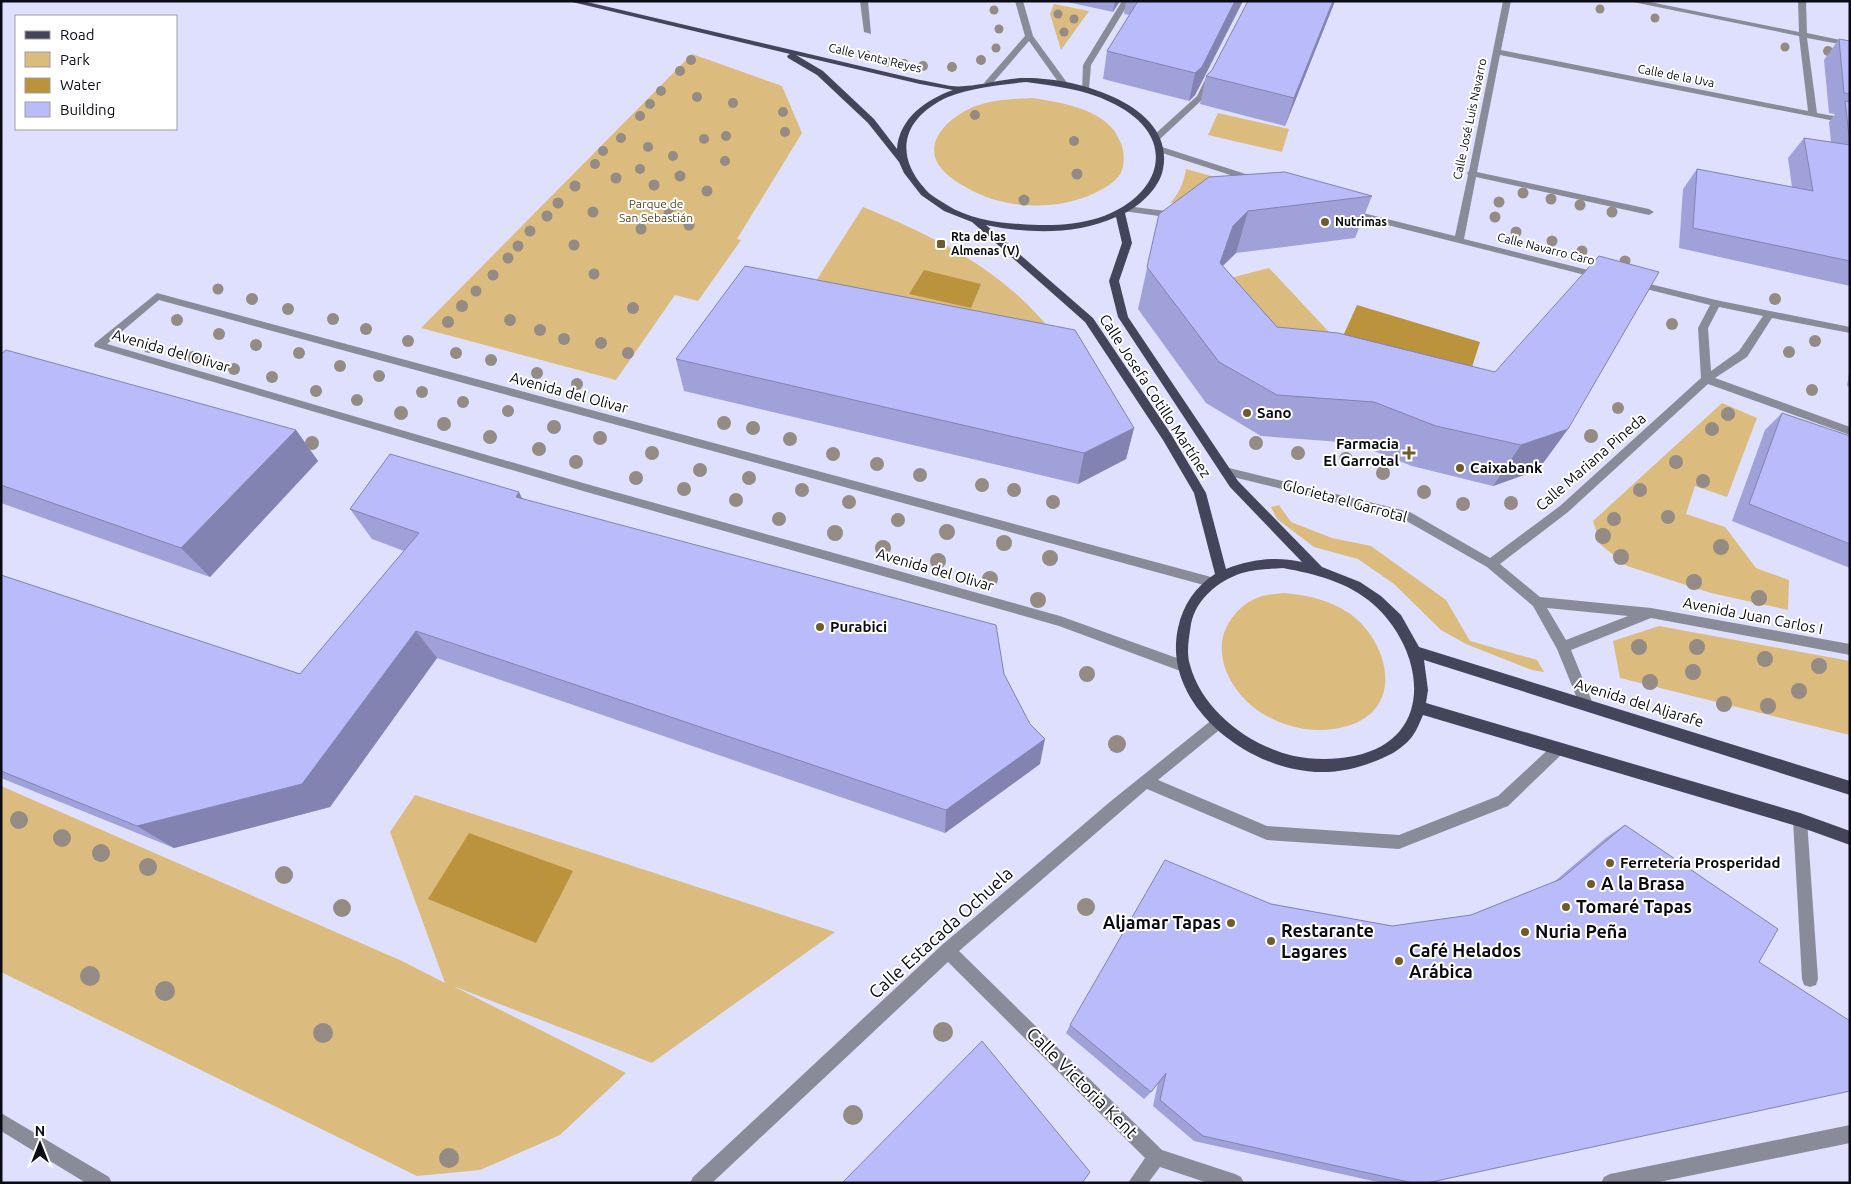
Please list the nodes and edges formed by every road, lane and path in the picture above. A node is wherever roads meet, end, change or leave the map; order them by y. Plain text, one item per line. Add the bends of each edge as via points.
1 (572, 1) edge
2 (864, 1) edge
3 (1019, 1) edge
4 (1126, 1) edge
5 (1507, 1) edge
6 (1632, 1) edge
7 (1802, 1) edge
8 (868, 32) dead end
9 (1803, 34) junction
10 (1029, 36) junction
11 (1850, 44) edge
12 (781, 49) junction
13 (1497, 52) junction
14 (1214, 71) edge
15 (988, 83) junction
16 (1064, 84) junction
17 (964, 89) junction
18 (1085, 89) junction
19 (1813, 114) junction
20 (1850, 122) edge
21 (1157, 138) junction
22 (1162, 150) junction
23 (901, 160) junction
24 (1471, 173) junction
25 (1260, 182) edge
26 (1335, 209) edge
27 (1183, 210) edge
28 (1123, 211) junction
29 (1649, 212) dead end
30 (974, 220) junction
31 (1459, 241) junction
32 (1716, 303) junction
33 (1769, 314) junction
34 (1850, 330) edge
35 (1706, 379) junction
36 (1850, 431) edge
37 (1225, 471) junction
38 (1491, 564) junction
39 (1317, 569) junction
40 (1216, 579) junction
41 (1537, 602) junction
42 (1651, 613) junction
43 (1564, 647) junction
44 (1850, 650) edge
45 (1417, 652) junction
46 (1182, 666) junction
47 (1586, 704) junction
48 (1421, 708) junction
49 (1218, 723) junction
50 (1558, 749) junction
51 (1146, 782) junction
52 (1850, 788) edge
53 (1800, 820) junction
54 (1850, 838) edge
55 (948, 951) junction
56 (1810, 979) dead end
57 (1, 1121) edge
58 (1850, 1134) edge
59 (1157, 1157) junction
60 (102, 1183) edge
61 (699, 1183) edge
62 (1137, 1183) edge
63 (1235, 1183) edge
64 (1610, 1183) edge

1 - 12 main road, Calle Venta Reyes
2 - 8 street
3 - 10 street
4 - 18 street via 1087,65
5 - 13 street, Calle José Luis Navarro
6 - 9 street
7 - 9 street
9 - 11 street
9 - 19 street
10 - 15 street
10 - 16 street
12 - 17 main road, Calle Venta Reyes via 920,82
12 - 23 main road, Calle Venta Reyes via 820,73 871,121
13 - 19 street, Calle de la Uva
13 - 24 street, Calle José Luis Navarro
14 - 21 street via 1200,97
15 - 16 main road via 1026,80
15 - 17 main road
16 - 18 main road
17 - 23 main road via 935,101 914,118 902,138
18 - 21 main road via 1116,101 1141,117
19 - 20 street, Calle de la Uva
21 - 22 main road
22 - 25 street
22 - 28 main road via 1157,182
23 - 30 main road, Calle Venta Reyes via 913,184 938,204
24 - 29 street
24 - 31 street, Calle José Luis Navarro
26 - 31 street, Calle Navarro Caro
27 - 28 street via 1166,214
28 - 30 main road via 1087,224 1050,229 1011,228
28 - 37 main road, Calle Josefa Cotillo Martínez via 1127,243 1114,281 1123,317
30 - 40 main road, Calle Josefa Cotillo Martínez via 1089,320 1200,493 1212,534
31 - 32 street, Calle Navarro Caro
32 - 33 street, Calle Navarro Caro
32 - 35 street via 1703,328
33 - 34 street, Calle Navarro Caro
33 - 35 street, Calle Mariana Pineda via 1743,354
35 - 36 street
35 - 38 street, Calle Mariana Pineda via 1564,509
37 - 38 street, Glorieta el Garrotal via 1406,515
37 - 39 main road, Calle Josefa Cotillo Martínez
38 - 41 street, Glorieta el Garrotal
39 - 40 main road via 1283,563 1250,565
39 - 45 main road via 1349,581 1378,600 1402,624
40 - 46 main road via 1190,604 1181,633
40 - 46 street, Avenida del Olivar via 156,296 99,346 1060,621
41 - 42 street, Avenida Juan Carlos I
41 - 43 street, Glorieta el Garrotal
42 - 43 street
42 - 44 street, Avenida Juan Carlos I
43 - 47 street, Glorieta el Garrotal
45 - 47 main road, Avenida del Aljarafe
45 - 48 main road via 1423,680
46 - 49 main road via 1196,695
47 - 52 main road, Avenida del Aljarafe
48 - 49 main road via 1404,736 1375,757 1337,766 1294,763 1254,748
48 - 50 main road
49 - 51 street, Calle Estacada Ochuela
50 - 51 street via 1503,801 1399,842 1267,834
50 - 53 main road
51 - 55 street, Calle Estacada Ochuela
53 - 54 main road
53 - 56 street
55 - 59 street, Calle Victoria Kent
55 - 61 street, Calle Estacada Ochuela
57 - 60 street
58 - 64 street
59 - 62 street
59 - 63 street, Calle Victoria Kent

